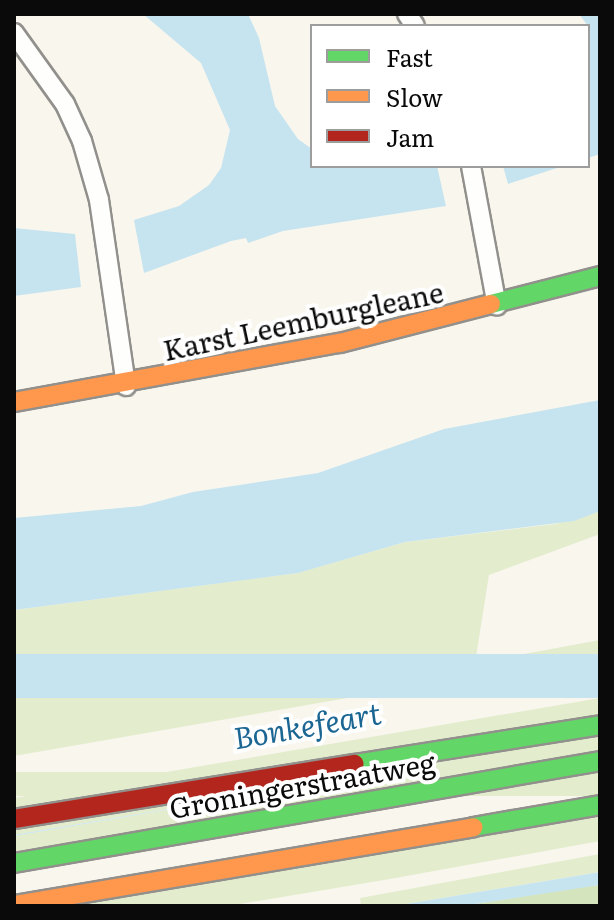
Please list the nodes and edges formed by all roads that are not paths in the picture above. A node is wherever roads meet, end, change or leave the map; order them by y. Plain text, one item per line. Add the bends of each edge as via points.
1 (14, 33) edge
2 (471, 168) edge
3 (600, 276) edge
4 (497, 306) junction
5 (126, 386) junction
6 (14, 402) edge
7 (600, 725) edge
8 (600, 761) edge
9 (600, 805) edge
10 (14, 819) edge
11 (14, 863) edge
12 (14, 905) edge

1 - 5 street via 65,104 82,141 99,200
2 - 4 street
3 - 4 main road, Karst Leemburgleane
4 - 5 main road, Karst Leemburgleane
5 - 6 main road, Karst Leemburgleane
7 - 10 main road, Groningerstraatweg
8 - 11 main road, Groningerstraatweg
9 - 12 main road

